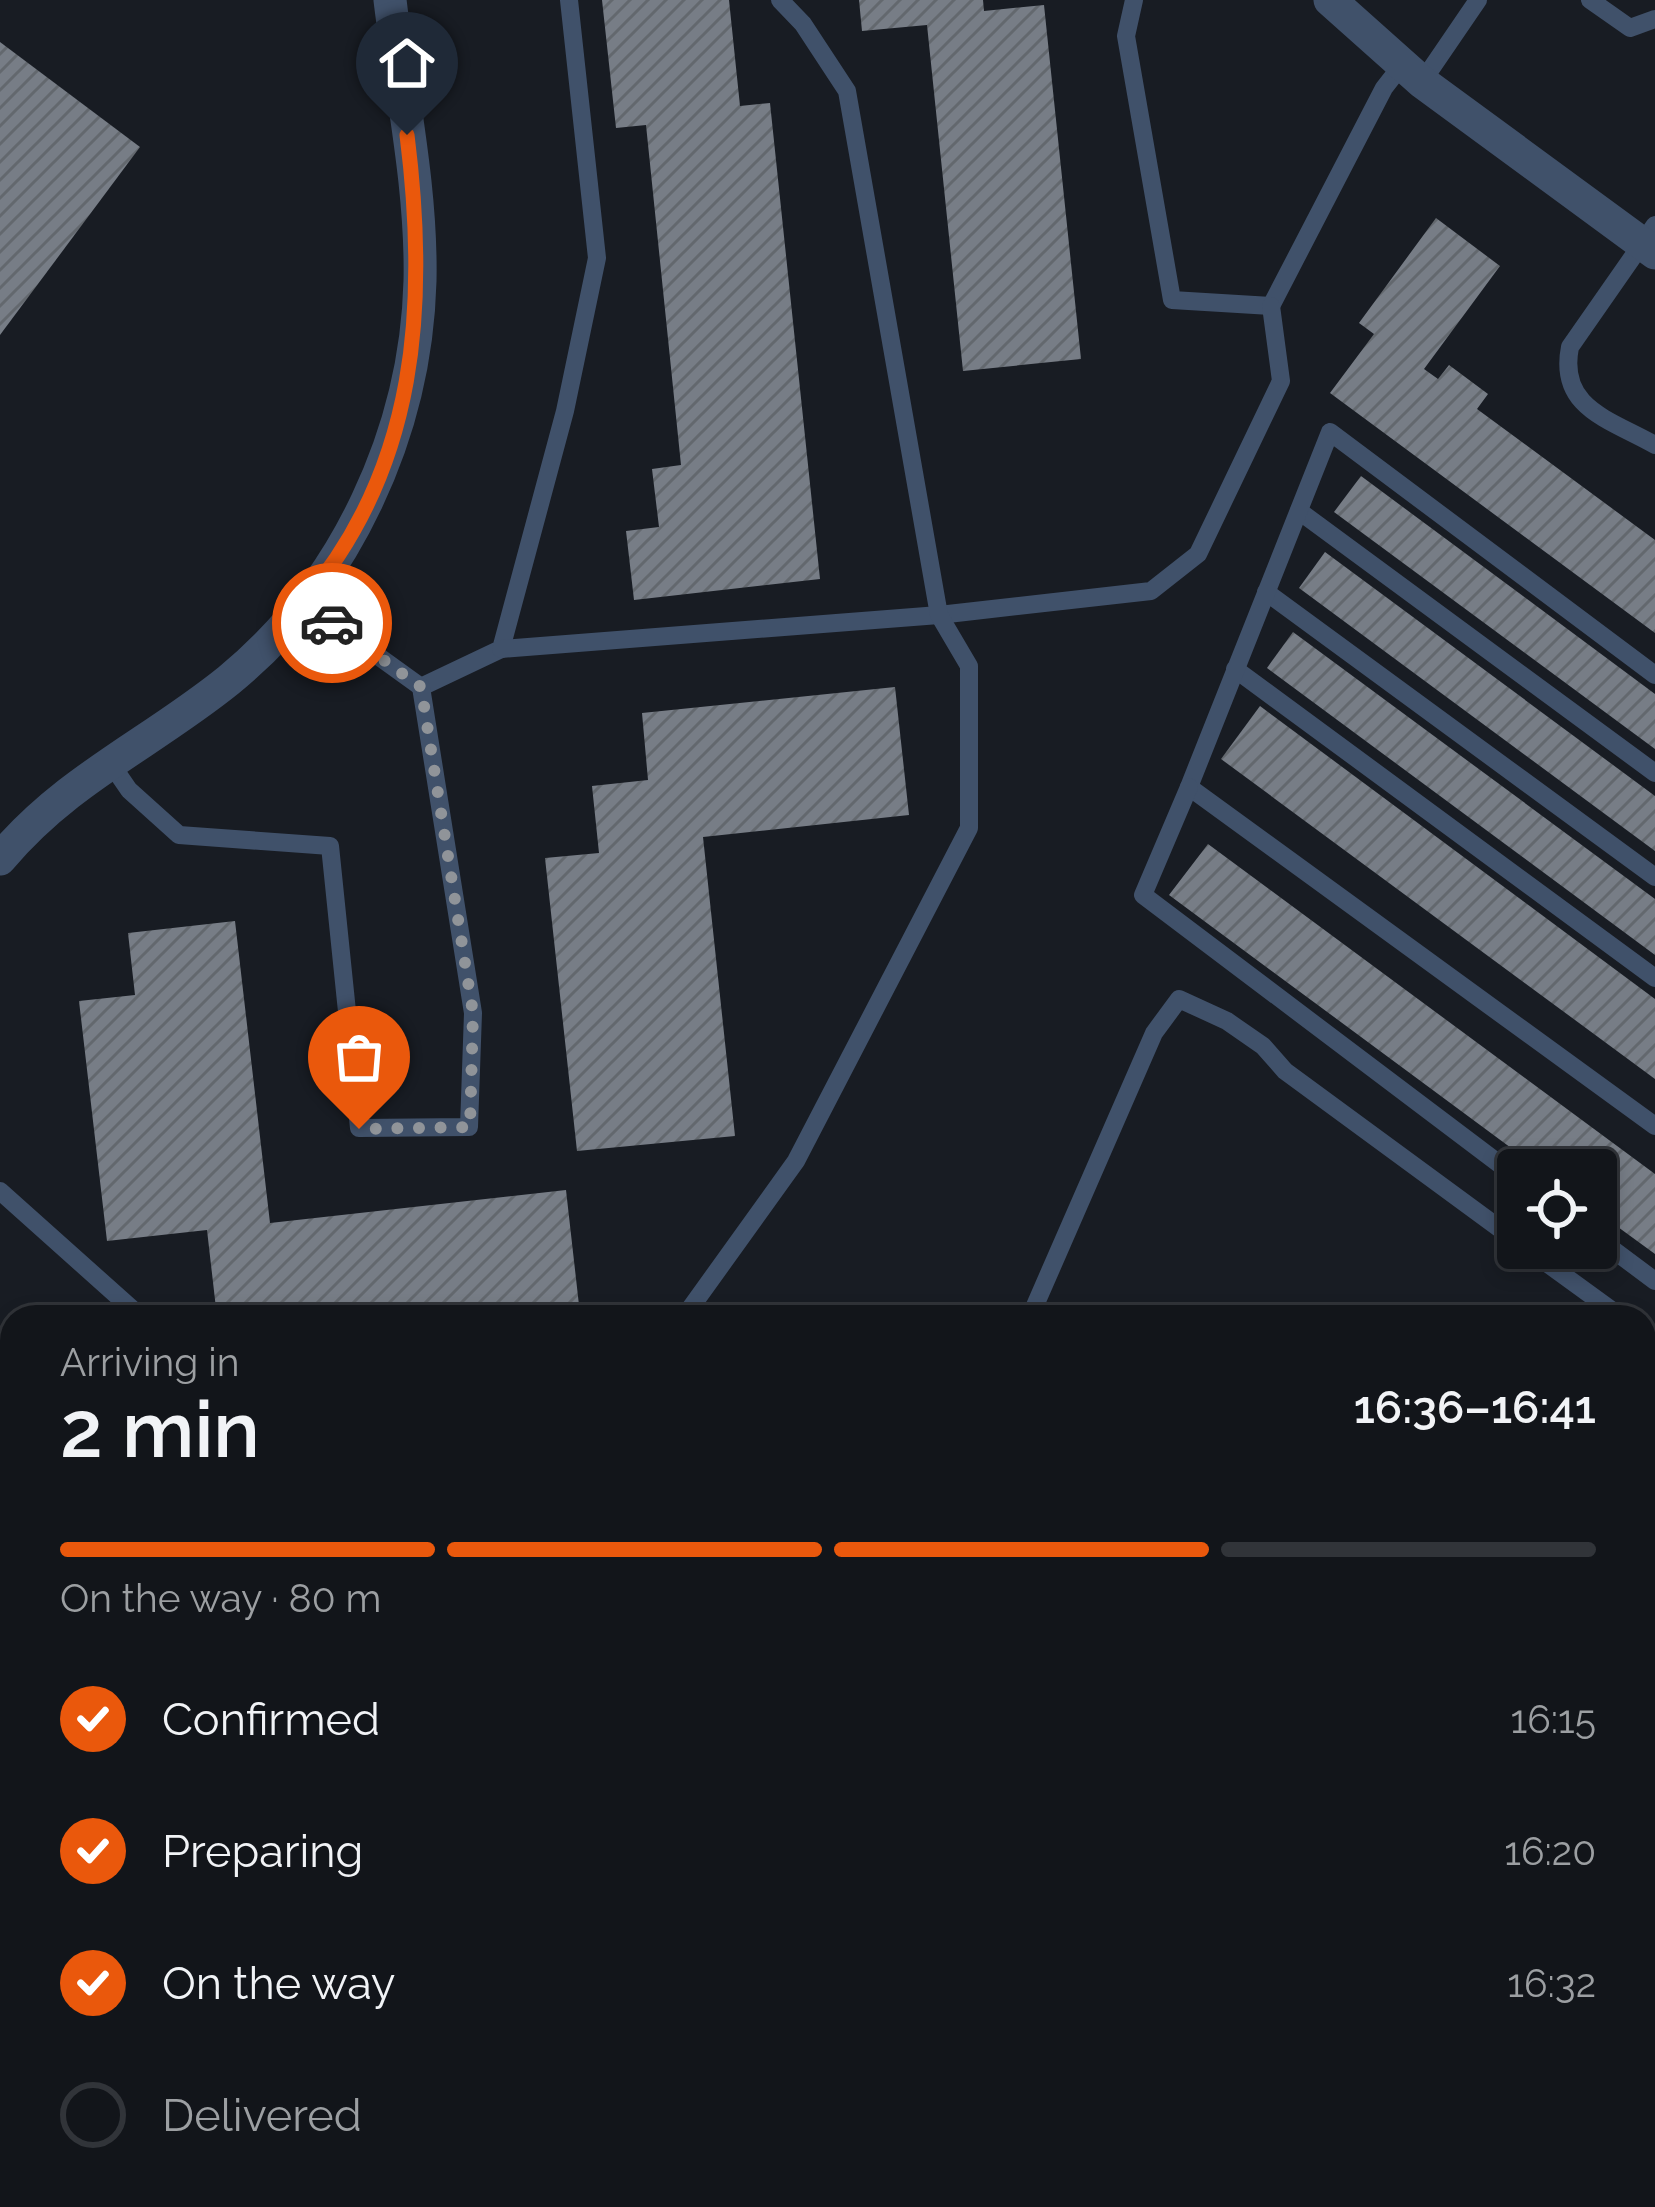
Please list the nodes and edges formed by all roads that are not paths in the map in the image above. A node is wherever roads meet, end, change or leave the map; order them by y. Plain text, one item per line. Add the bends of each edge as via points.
1 (390, 0) edge
2 (568, 0) edge
3 (780, 0) edge
4 (1134, 0) edge
5 (1330, 0) edge
6 (1478, 0) edge
7 (1590, 0) edge
8 (1655, 19) edge
9 (1412, 74) junction
10 (1651, 241) edge
11 (1271, 306) junction
12 (1655, 445) edge
13 (1299, 511) junction
14 (1266, 592) junction
15 (303, 602) junction
16 (939, 615) junction
17 (501, 649) junction
18 (1235, 669) junction
19 (1655, 675) edge
20 (421, 687) junction
21 (108, 761) junction
22 (1655, 772) edge
23 (1189, 787) junction
24 (0, 859) edge
25 (1655, 877) edge
26 (1655, 977) edge
27 (1655, 1126) edge
28 (1497, 1162) edge
29 (0, 1191) edge
30 (1497, 1227) edge
31 (1617, 1253) edge
32 (1555, 1269) edge
33 (1655, 1281) edge
34 (128, 1305) edge
35 (693, 1305) edge
36 (1035, 1305) edge
37 (1604, 1305) edge

1 - 15 street via 418,225 415,338 368,500
2 - 17 lane via 597,258
3 - 16 lane via 847,91
4 - 11 lane via 1126,36 1172,300
5 - 9 street
6 - 9 lane
7 - 8 lane via 1630,28
9 - 10 street
9 - 11 lane via 1384,88
10 - 12 lane via 1570,346 1566,368 1568,385 1590,409
11 - 16 lane via 1281,381 1198,554 1150,591
13 - 14 lane
13 - 19 lane via 1330,432
13 - 22 lane
14 - 18 lane
14 - 25 lane
15 - 20 lane
15 - 21 street via 232,678
16 - 17 lane
16 - 35 lane via 969,666 969,828 796,1161
17 - 20 lane
18 - 23 lane
18 - 26 lane
20 - 21 lane via 473,1013 470,1127 359,1129 330,846 179,835
21 - 24 street via 56,800
23 - 27 lane
23 - 28 lane via 1143,895
29 - 34 lane
30 - 36 lane via 1285,1071 1263,1046 1179,999 1154,1034
31 - 33 lane
32 - 37 lane

